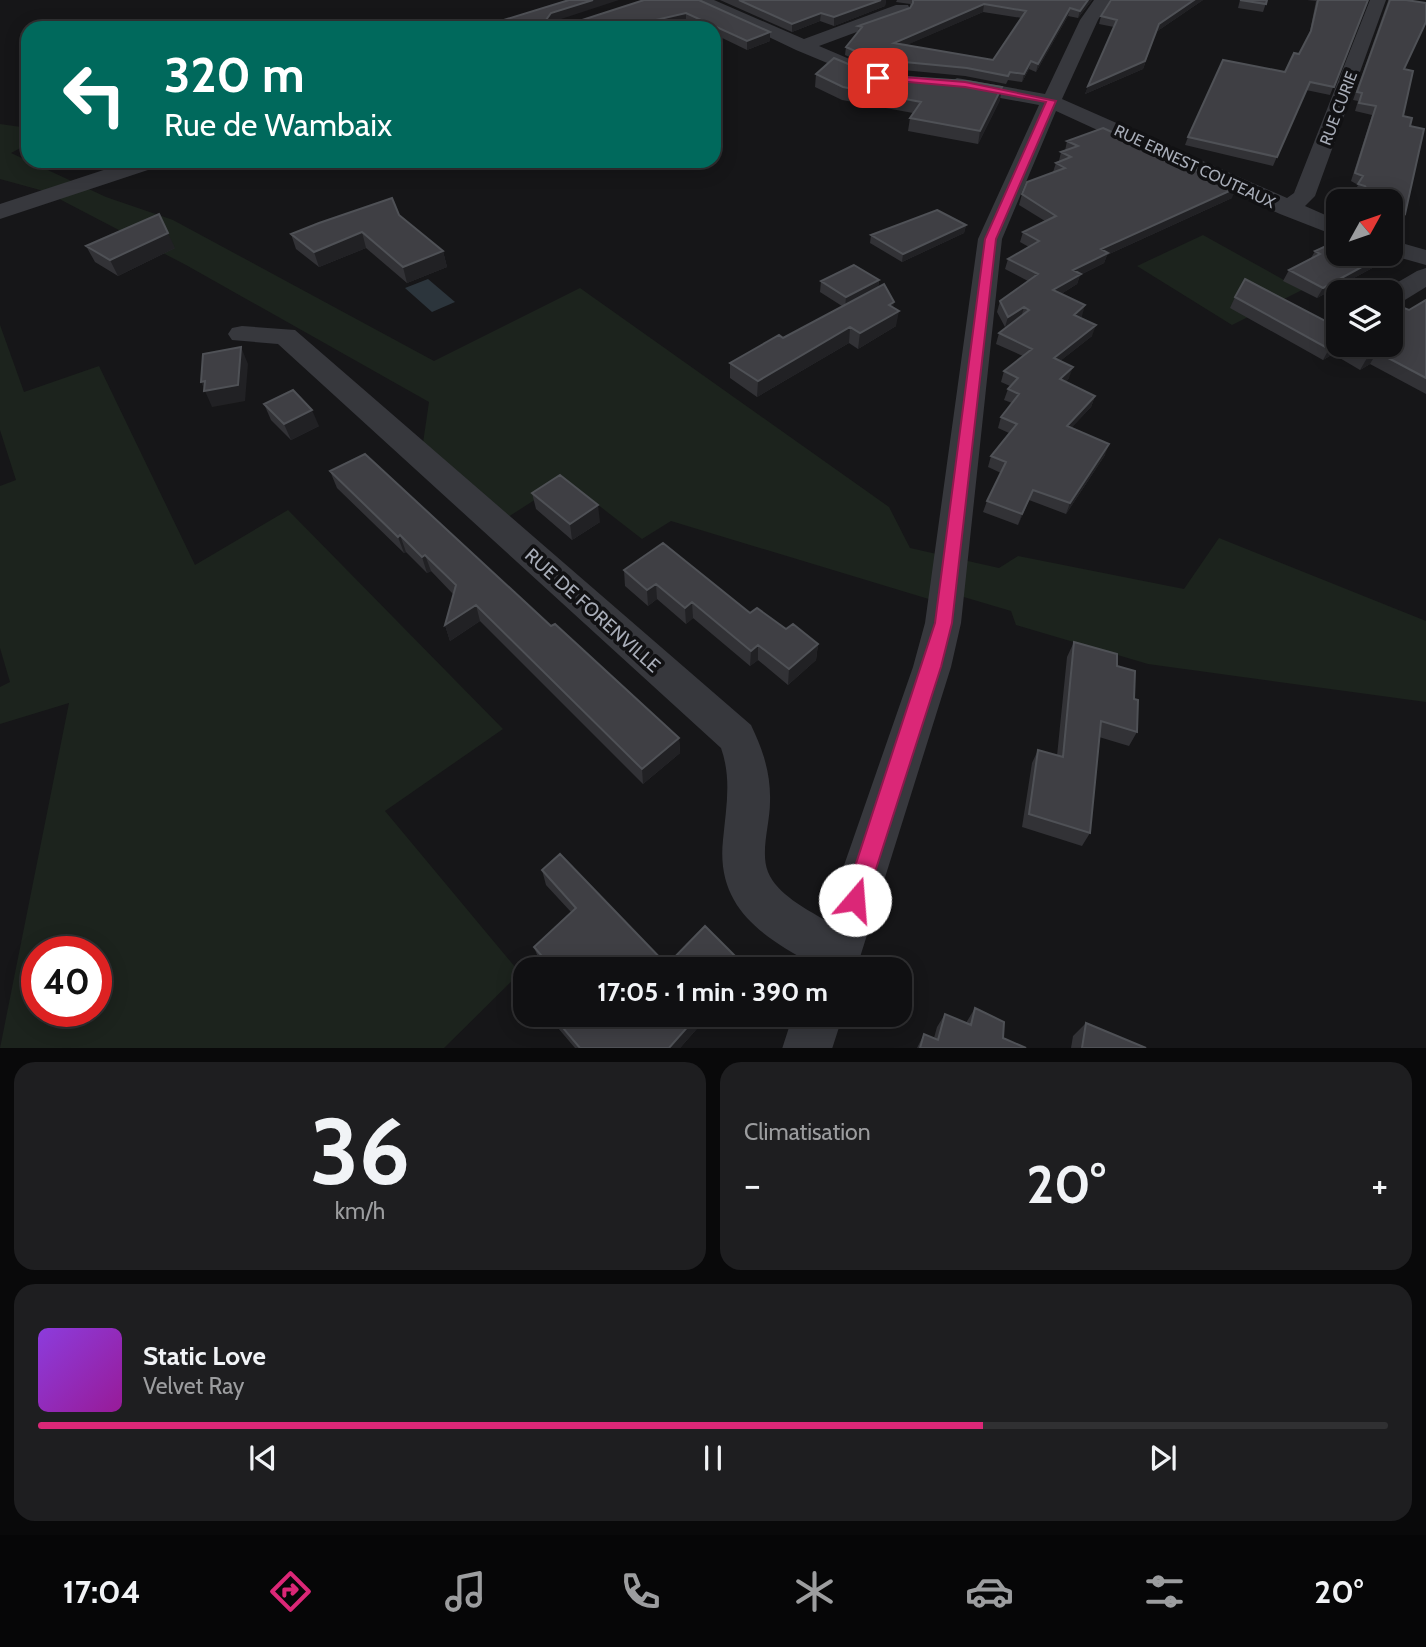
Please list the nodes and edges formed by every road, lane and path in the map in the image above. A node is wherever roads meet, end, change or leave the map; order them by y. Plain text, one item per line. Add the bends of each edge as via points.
1 (700, 0) edge
2 (1102, 0) edge
3 (1378, 0) edge
4 (902, 9) edge
5 (802, 46) junction
6 (890, 80) edge
7 (938, 82) edge
8 (1051, 101) junction
9 (131, 168) edge
10 (1288, 209) junction
11 (0, 212) edge
12 (1326, 225) edge
13 (1404, 251) edge
14 (1426, 258) edge
15 (1426, 276) edge
16 (1403, 290) edge
17 (242, 334) dead end
18 (831, 957) edge
19 (836, 957) edge
20 (814, 1027) edge
21 (807, 1048) edge

1 - 5 street
2 - 8 street
3 - 10 street, RUE CURIE via 1304,196
4 - 5 street
5 - 6 street via 866,75
7 - 8 street, RUE ERNEST COUTEAUX
8 - 10 street, RUE ERNEST COUTEAUX
8 - 19 street via 990,239 943,623
9 - 11 street
10 - 12 street, RUE ERNEST COUTEAUX
13 - 14 street
15 - 16 street
17 - 18 street, RUE DE FORENVILLE via 285,336 737,737 750,783 745,856 752,888 773,913
20 - 21 street

